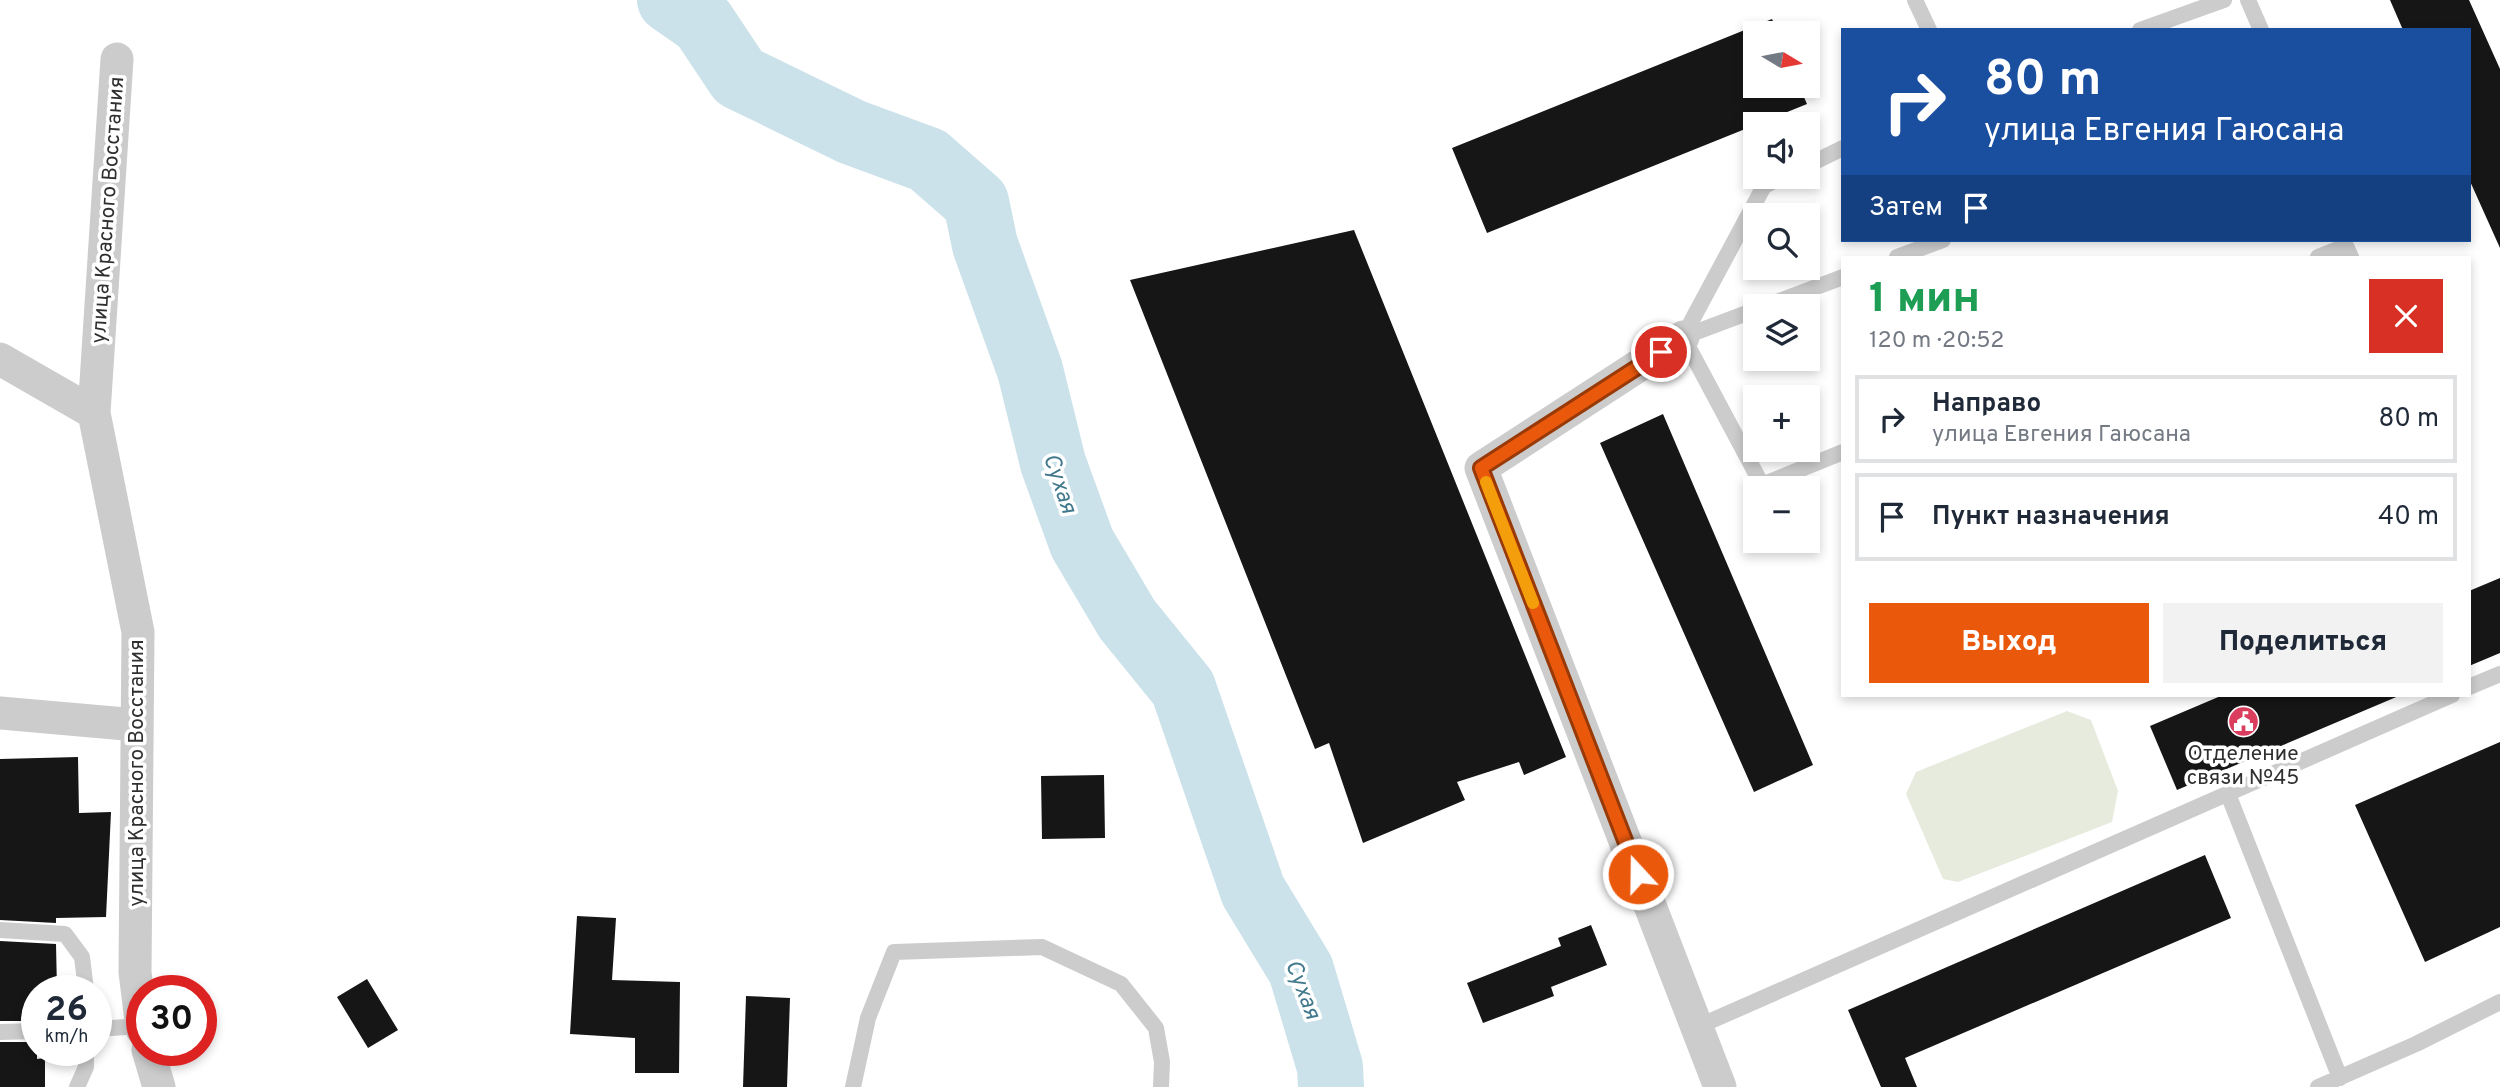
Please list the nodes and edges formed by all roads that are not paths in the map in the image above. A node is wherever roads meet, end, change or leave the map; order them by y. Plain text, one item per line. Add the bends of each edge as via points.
1 (1916, 0) edge
2 (2224, 0) edge
3 (2248, 0) edge
4 (1928, 28) edge
5 (2146, 28) edge
6 (2260, 28) edge
7 (117, 59) dead end
8 (1841, 149) edge
9 (1820, 159) edge
10 (1762, 189) edge
11 (1938, 242) edge
12 (2347, 248) edge
13 (1900, 256) edge
14 (2321, 256) edge
15 (1841, 278) edge
16 (1798, 294) edge
17 (1743, 314) edge
18 (1683, 337) junction
19 (0, 359) edge
20 (94, 413) junction
21 (1841, 453) edge
22 (2500, 674) edge
23 (2471, 686) edge
24 (2447, 697) edge
25 (0, 713) edge
26 (137, 725) junction
27 (2228, 793) junction
28 (0, 930) edge
29 (84, 975) edge
30 (135, 975) edge
31 (2500, 1002) edge
32 (1697, 1027) junction
33 (21, 1031) edge
34 (0, 1032) edge
35 (86, 1066) edge
36 (153, 1066) edge
37 (2340, 1077) junction
38 (78, 1087) edge
39 (159, 1087) edge
40 (853, 1087) edge
41 (1161, 1087) edge
42 (1720, 1087) edge
43 (2318, 1087) edge

1 - 4 lane
2 - 5 lane
3 - 6 lane
7 - 20 street, улица Красного Восстания
8 - 9 lane
10 - 18 lane
11 - 13 lane
12 - 14 lane
15 - 16 lane
17 - 18 lane
18 - 21 lane via 1762,485
18 - 32 street via 1481,468
19 - 20 street
20 - 26 street, улица Красного Восстания via 138,632
22 - 23 lane
24 - 27 lane
25 - 26 street
26 - 30 street, улица Красного Восстания
27 - 32 lane
27 - 37 lane
28 - 29 lane via 65,934 82,957
31 - 37 lane
32 - 42 street
33 - 34 lane
35 - 38 lane
36 - 39 street
37 - 43 lane
40 - 41 lane via 868,1018 894,952 1042,947 1121,984 1156,1028

